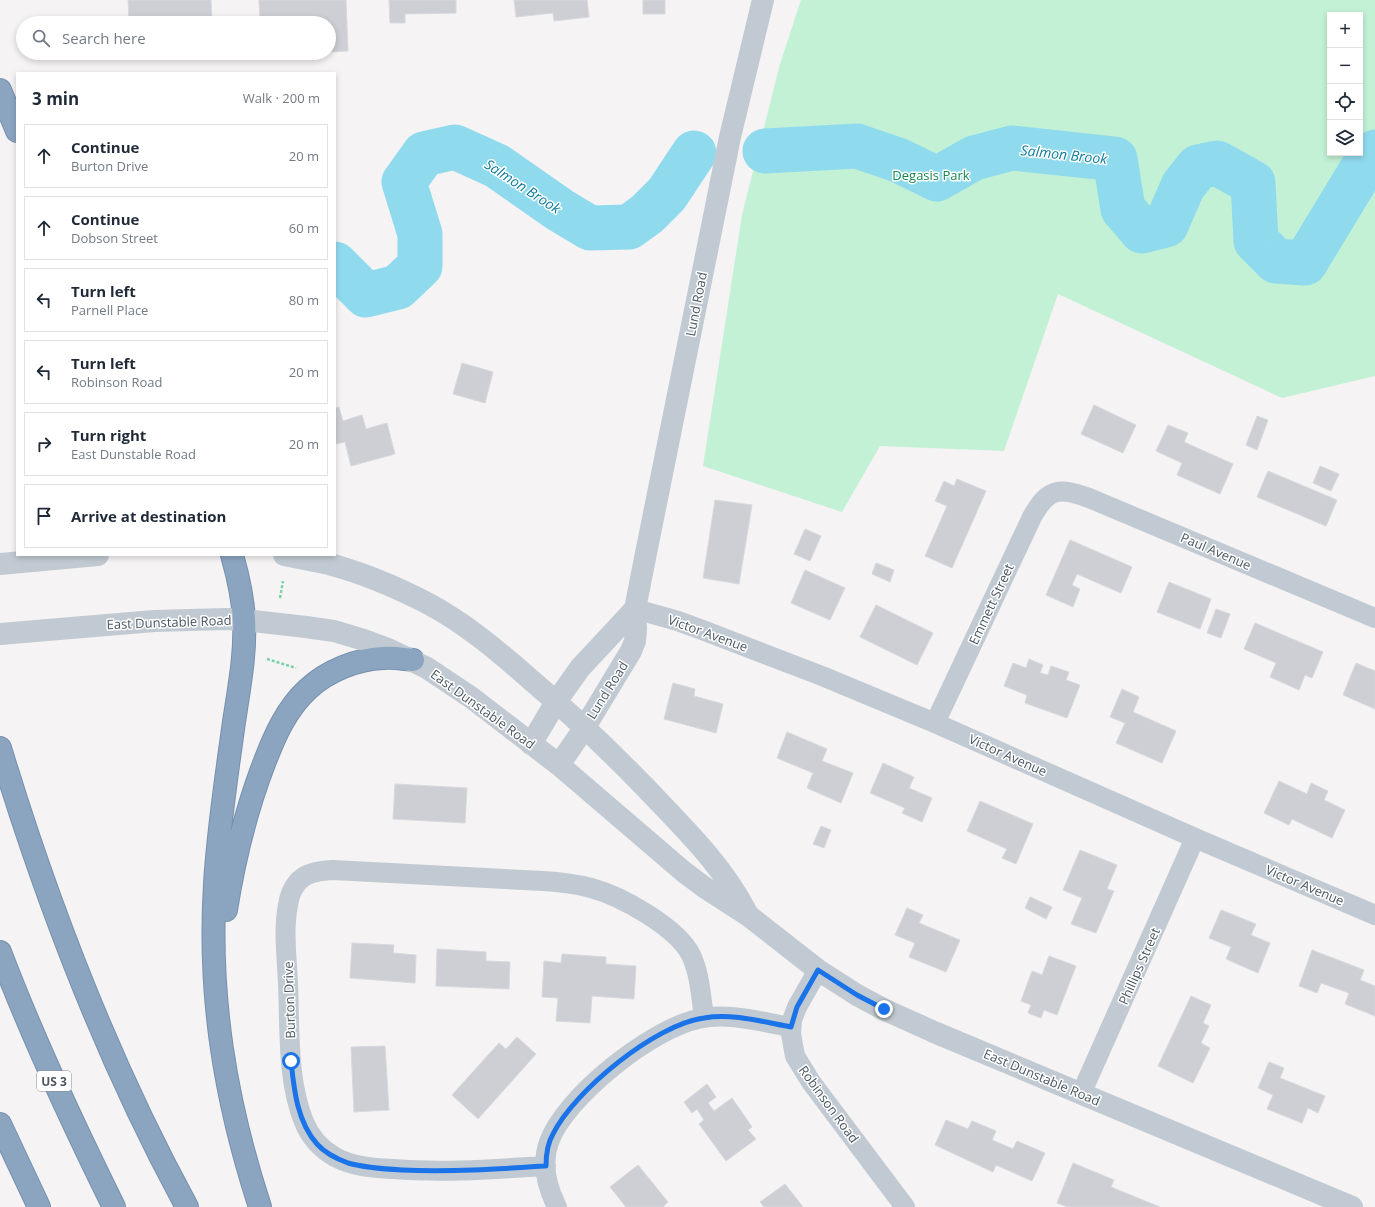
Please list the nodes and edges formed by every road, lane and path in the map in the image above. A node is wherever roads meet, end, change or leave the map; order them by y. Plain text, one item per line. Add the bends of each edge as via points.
1 (763, 0) edge
2 (0, 90) edge
3 (16, 129) edge
4 (1056, 492) joint
5 (85, 556) edge
6 (232, 556) edge
7 (289, 556) edge
8 (0, 564) edge
9 (283, 581) dead end
10 (280, 598) dead end
11 (635, 609) junction
12 (1375, 618) edge
13 (244, 620) junction
14 (0, 634) edge
15 (260, 657) dead end
16 (413, 660) junction
17 (297, 668) dead end
18 (556, 702) junction
19 (935, 723) junction
20 (585, 727) junction
21 (531, 744) junction
22 (0, 748) edge
23 (559, 765) junction
24 (1195, 838) junction
25 (1375, 915) edge
26 (749, 916) junction
27 (0, 952) edge
28 (818, 970) junction
29 (704, 1018) junction
30 (791, 1027) junction
31 (219, 1037) junction
32 (1082, 1094) junction
33 (0, 1124) edge
34 (546, 1166) junction
35 (39, 1207) edge
36 (114, 1207) edge
37 (187, 1207) edge
38 (260, 1207) edge
39 (557, 1207) edge
40 (905, 1207) edge
41 (1352, 1207) edge

1 - 11 street, Lund Road via 730,137
2 - 3 highway
4 - 12 street, Paul Avenue via 1067,491 1089,498
4 - 19 street, Emmett Street via 1041,502 1032,517
5 - 8 street
6 - 13 highway
7 - 18 street, East Dunstable Road via 349,570 388,584 428,604 482,638
9 - 10 path
11 - 18 street via 580,668
11 - 19 street, Victor Avenue via 705,631
11 - 20 street, Lund Road via 635,641 631,651
13 - 14 street, East Dunstable Road via 154,621
13 - 16 street, East Dunstable Road via 334,631
13 - 31 highway via 244,650 215,883 213,949
15 - 17 path
16 - 21 street, East Dunstable Road via 462,690
16 - 31 highway via 373,659 336,670 309,688 281,726 248,808 236,853 222,936
18 - 20 street, East Dunstable Road
18 - 21 street
19 - 24 street, Victor Avenue
20 - 23 street, Lund Road
20 - 26 street, East Dunstable Road via 702,848 737,893
21 - 23 street, East Dunstable Road
22 - 37 highway via 39,868 82,982 132,1098
23 - 26 street, East Dunstable Road via 684,872
24 - 25 street, Victor Avenue
24 - 32 street, Phillips Street
26 - 28 street, East Dunstable Road
27 - 36 highway, US 3 via 61,1098
28 - 30 street, Robinson Road via 797,1007
28 - 32 street, East Dunstable Road via 884,1009
29 - 30 street via 734,1017
29 - 34 street via 680,1024 655,1037 596,1082 574,1104 556,1128 547,1149
29 - 34 street, Burton Drive via 694,963 685,946 668,930 639,910 603,892 543,881 333,870 316,872 302,878 290,896 286,919 291,1061 299,1109 317,1144 337,1158 360,1166 376,1168 453,1172
30 - 40 street, Robinson Road via 791,1041 798,1063
31 - 38 highway via 237,1127
32 - 41 street, East Dunstable Road
33 - 35 highway
34 - 39 street via 547,1184

